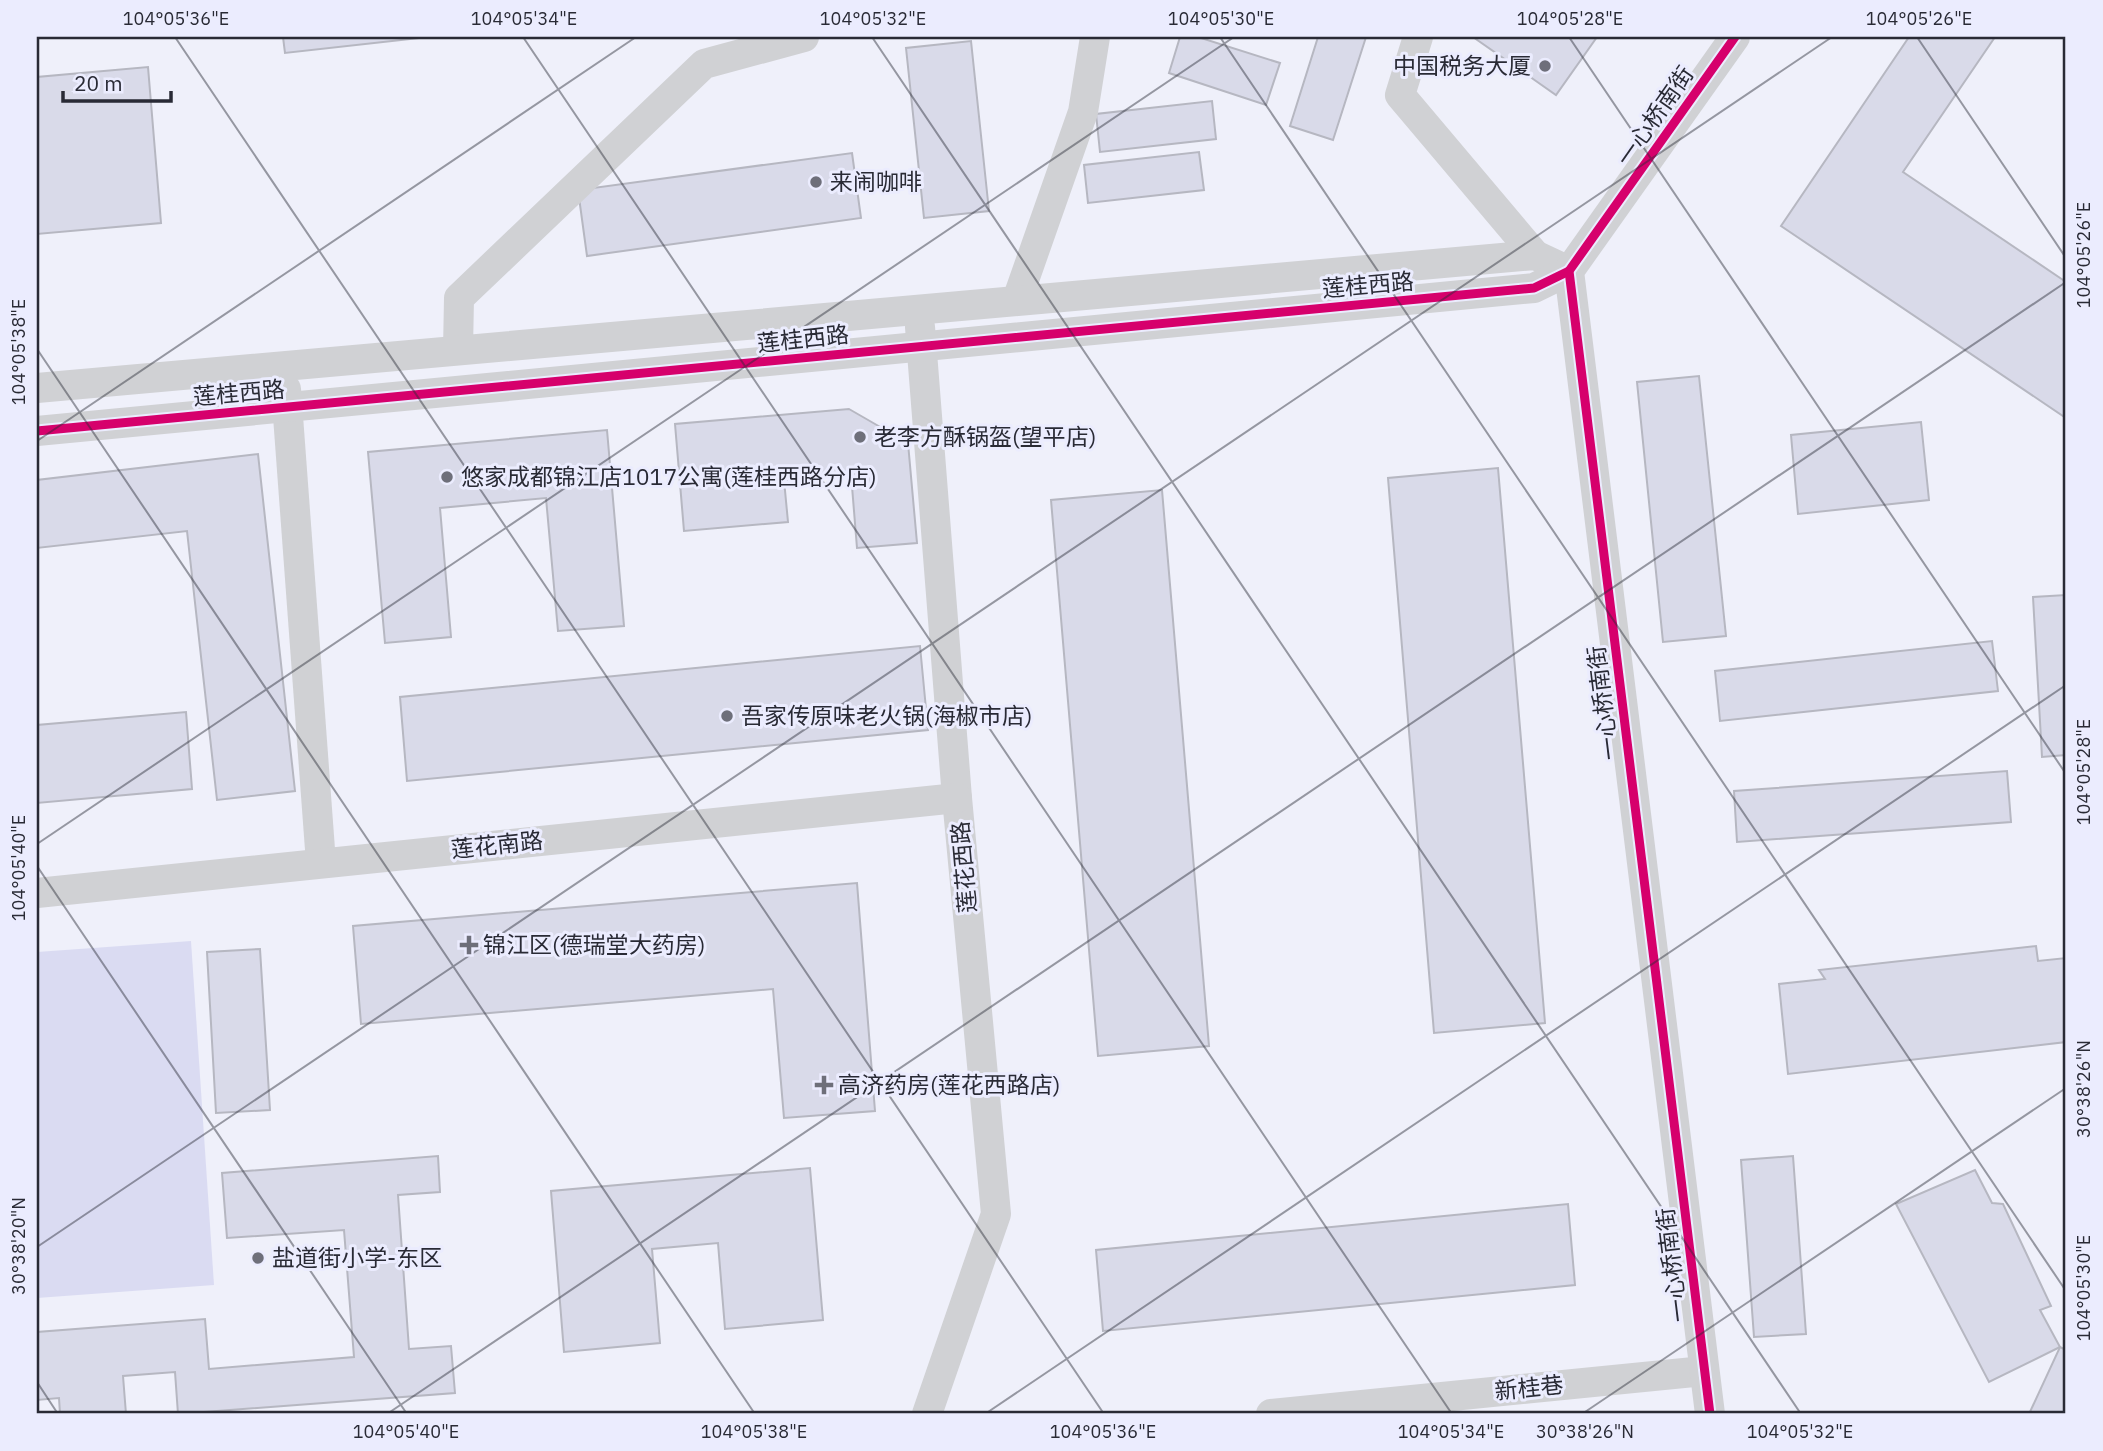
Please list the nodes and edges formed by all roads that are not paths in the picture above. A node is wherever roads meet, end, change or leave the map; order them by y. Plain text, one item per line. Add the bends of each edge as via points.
1 (804, 37) edge
2 (1095, 37) edge
3 (1418, 37) edge
4 (1735, 37) edge
5 (727, 46) edge
6 (1535, 255) junction
7 (1569, 271) junction
8 (1017, 300) junction
9 (919, 309) junction
10 (921, 347) junction
11 (458, 350) junction
12 (286, 366) junction
13 (37, 388) edge
14 (286, 408) junction
15 (37, 431) edge
16 (957, 798) junction
17 (321, 863) junction
18 (37, 893) edge
19 (1704, 1371) junction
20 (927, 1414) edge
21 (1271, 1414) edge
22 (1710, 1414) edge

1 - 5 street
2 - 8 street via 1083,112
3 - 6 street via 1399,95
4 - 7 street, 一心桥南街
5 - 11 street via 459,298
6 - 7 street
6 - 8 street, 莲桂西路
7 - 10 street, 莲桂西路 via 1534,288
7 - 19 street, 一心桥南街
8 - 9 street, 莲桂西路
9 - 10 street, 莲花西路
9 - 11 street, 莲桂西路
10 - 14 street, 莲桂西路
10 - 16 street, 莲花西路
11 - 12 street, 莲桂西路
12 - 13 street, 莲桂西路
12 - 14 street
14 - 15 street, 莲桂西路
14 - 17 street
16 - 17 street, 莲花南路
16 - 20 street, 莲花西路 via 996,1214
17 - 18 street, 莲花南路
19 - 21 street, 新桂巷
19 - 22 street, 一心桥南街

